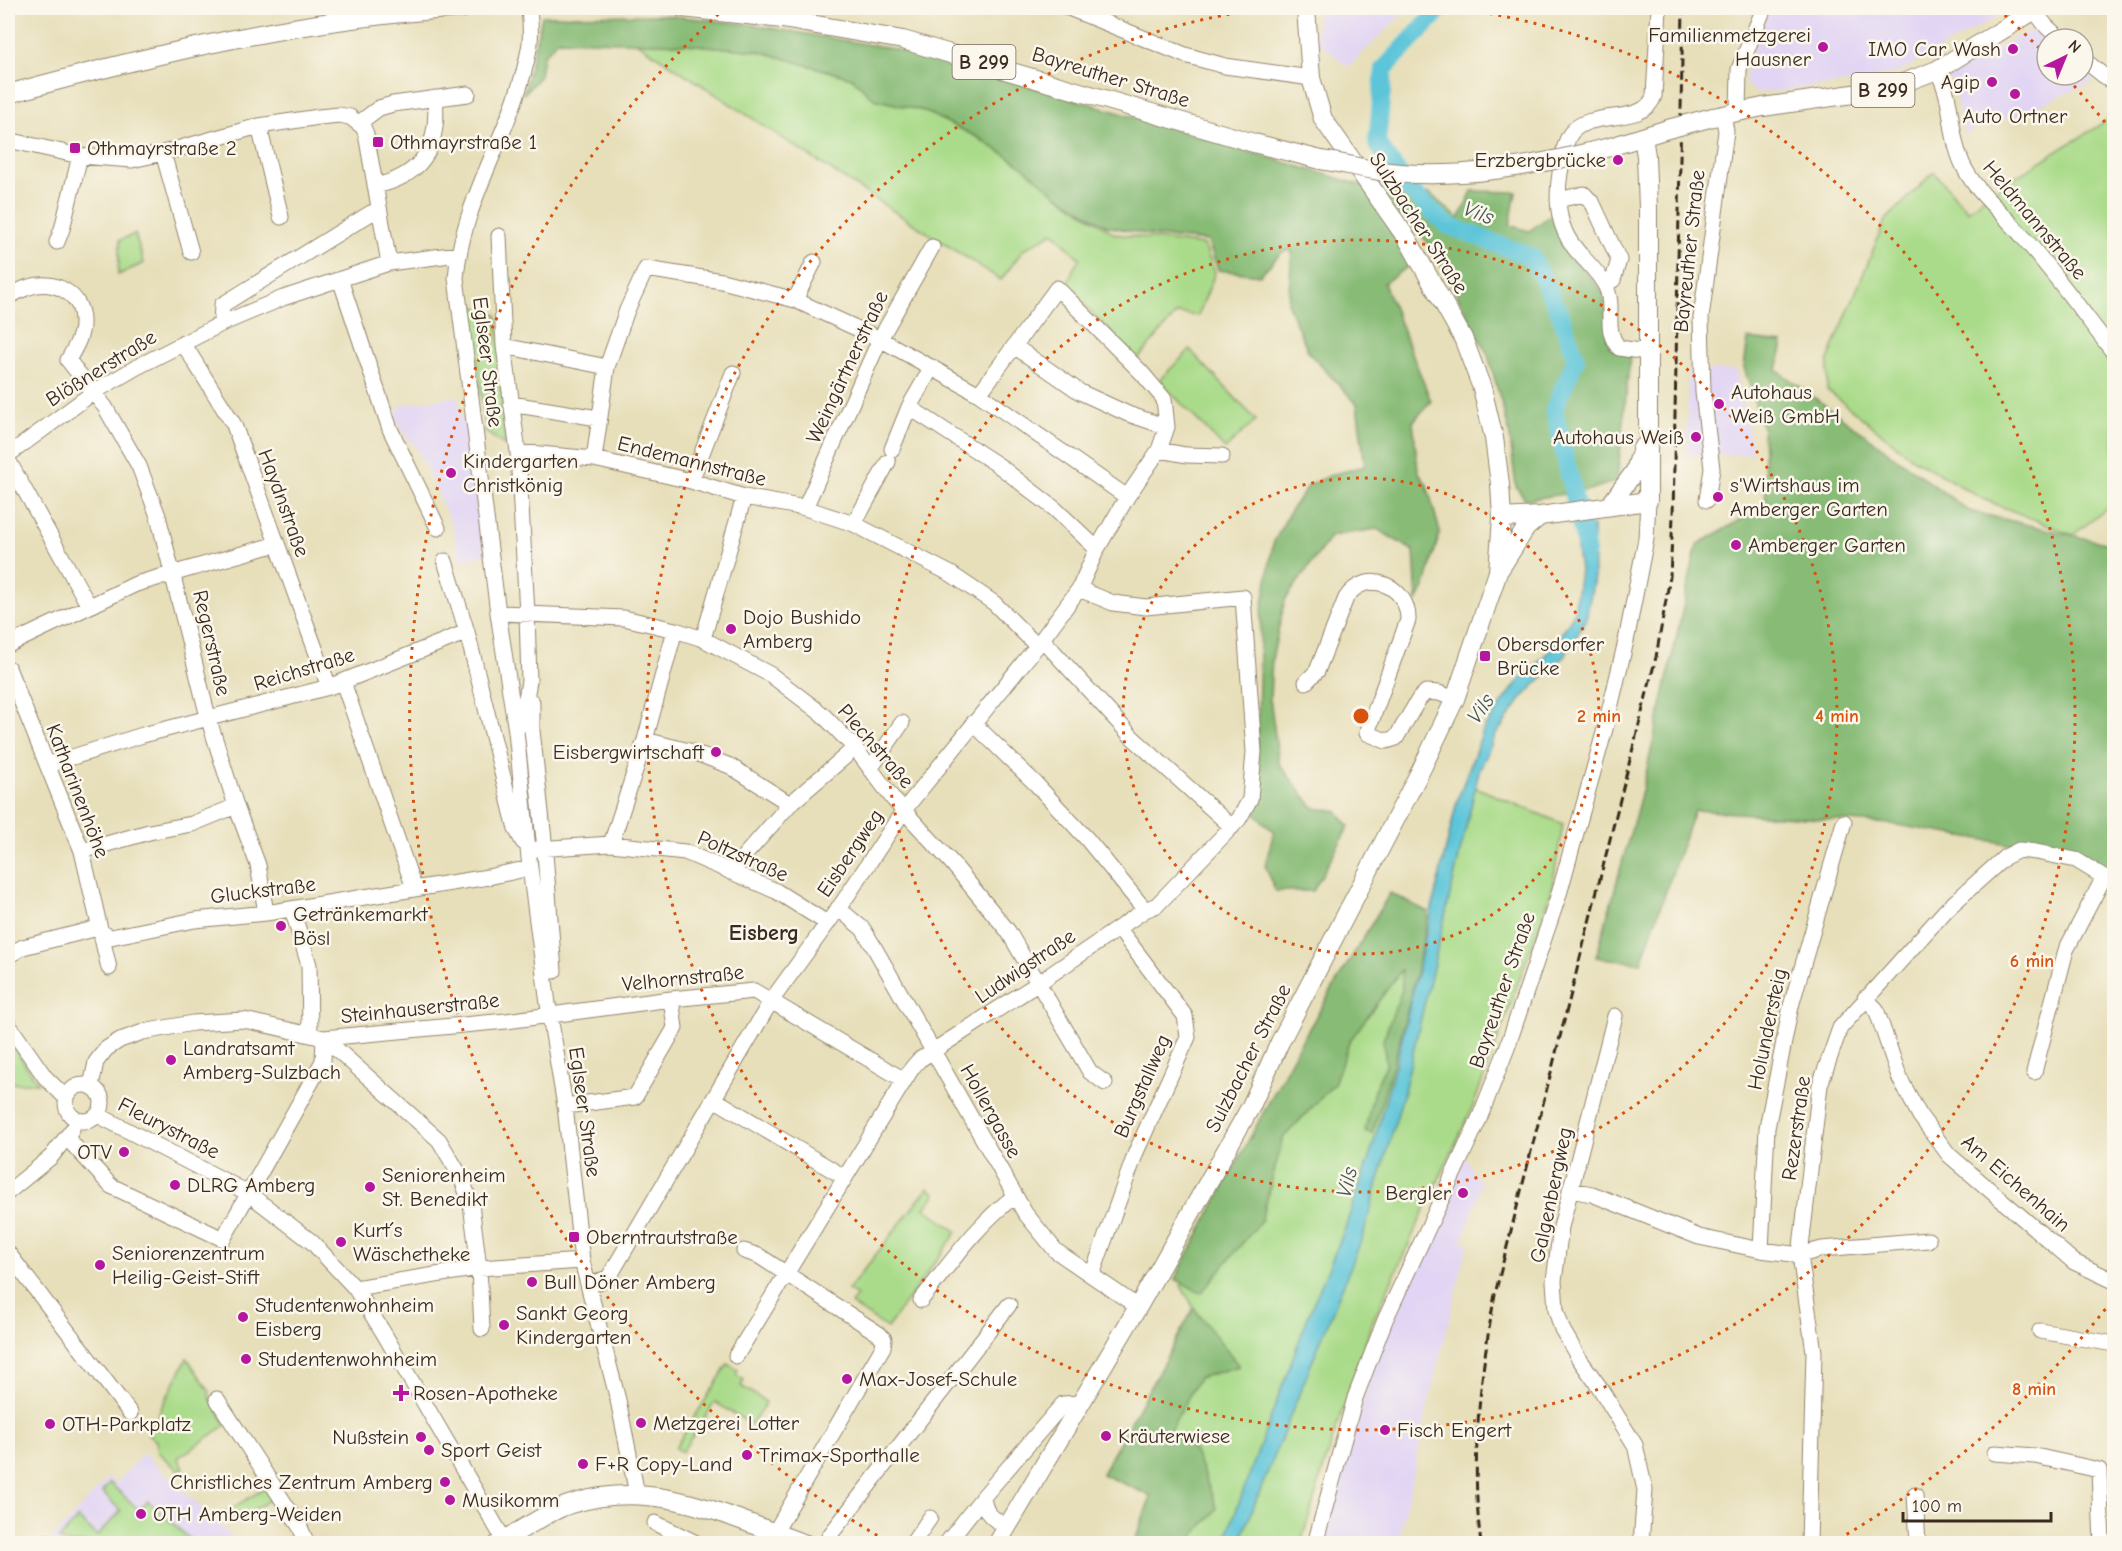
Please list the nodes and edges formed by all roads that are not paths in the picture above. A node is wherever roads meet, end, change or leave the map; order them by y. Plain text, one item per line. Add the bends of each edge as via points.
1 (464, 8) edge
2 (683, 8) edge
3 (1070, 8) edge
4 (1306, 8) edge
5 (1659, 8) edge
6 (1764, 8) edge
7 (2036, 9) edge
8 (529, 14) edge
9 (2047, 27) edge
10 (2095, 68) edge
11 (1937, 70) junction
12 (1311, 78) junction
13 (2115, 84) edge
14 (8, 94) edge
15 (468, 94) dead end
16 (435, 98) junction
17 (1725, 115) junction
18 (359, 123) junction
19 (259, 126) junction
20 (1643, 137) junction
21 (8, 140) edge
22 (163, 153) junction
23 (80, 156) junction
24 (375, 186) junction
25 (1558, 200) junction
26 (379, 210) junction
27 (281, 217) dead end
28 (499, 236) dead end
29 (57, 242) dead end
30 (932, 247) dead end
31 (191, 252) dead end
32 (458, 254) junction
33 (389, 262) junction
34 (814, 262) dead end
35 (340, 279) junction
36 (1605, 285) junction
37 (8, 296) edge
38 (795, 300) junction
39 (221, 324) junction
40 (880, 339) junction
41 (183, 343) junction
42 (504, 346) junction
43 (1014, 346) junction
44 (1647, 352) junction
45 (2115, 352) edge
46 (932, 367) junction
47 (606, 368) junction
48 (733, 373) dead end
49 (94, 392) junction
50 (979, 394) junction
51 (511, 404) junction
52 (909, 407) junction
53 (598, 418) junction
54 (1167, 427) junction
55 (1647, 429) junction
56 (1159, 450) junction
57 (518, 452) junction
58 (8, 455) edge
59 (1222, 456) dead end
60 (594, 459) junction
61 (8, 460) edge
62 (692, 481) junction
63 (744, 497) junction
64 (1127, 497) junction
65 (1707, 500) dead end
66 (1648, 501) junction
67 (1610, 505) junction
68 (806, 508) junction
69 (1516, 521) junction
70 (854, 524) junction
71 (438, 528) dead end
72 (277, 544) junction
73 (1097, 549) junction
74 (445, 561) dead end
75 (1498, 572) junction
76 (174, 573) junction
77 (1079, 589) junction
78 (89, 606) junction
79 (498, 613) junction
80 (527, 613) junction
81 (675, 630) junction
82 (467, 632) junction
83 (703, 639) junction
84 (1040, 643) junction
85 (8, 645) edge
86 (8, 668) edge
87 (529, 681) junction
88 (1306, 682) dead end
89 (336, 685) junction
90 (1455, 699) junction
91 (208, 717) junction
92 (902, 723) dead end
93 (973, 723) junction
94 (516, 730) junction
95 (645, 740) junction
96 (855, 748) junction
97 (47, 765) junction
98 (870, 769) junction
99 (790, 804) junction
100 (236, 806) junction
101 (904, 810) junction
102 (1844, 822) dead end
103 (1232, 826) junction
104 (611, 844) junction
105 (545, 849) junction
106 (528, 850) junction
107 (82, 851) junction
108 (530, 868) junction
109 (730, 872) junction
110 (414, 888) junction
111 (838, 908) junction
112 (292, 909) junction
113 (1145, 910) junction
114 (266, 913) junction
115 (827, 923) junction
116 (1119, 928) junction
117 (101, 933) junction
118 (8, 956) edge
119 (109, 968) dead end
120 (1037, 984) junction
121 (1865, 998) junction
122 (671, 999) junction
123 (771, 1002) junction
124 (555, 1013) junction
125 (1615, 1016) dead end
126 (8, 1024) edge
127 (317, 1037) junction
128 (934, 1052) junction
129 (2034, 1072) dead end
130 (904, 1080) junction
131 (1105, 1083) dead end
132 (91, 1086) junction
133 (67, 1099) junction
134 (714, 1099) junction
135 (565, 1106) junction
136 (98, 1115) junction
137 (78, 1120) junction
138 (66, 1138) junction
139 (844, 1177) junction
140 (1570, 1190) junction
141 (8, 1192) edge
142 (248, 1193) junction
143 (1015, 1196) junction
144 (1928, 1240) dead end
145 (1761, 1250) junction
146 (744, 1251) dead end
147 (8, 1253) edge
148 (1800, 1255) junction
149 (582, 1261) junction
150 (479, 1268) junction
151 (787, 1274) junction
152 (1092, 1275) junction
153 (2115, 1281) edge
154 (589, 1286) junction
155 (355, 1288) junction
156 (921, 1300) dead end
157 (1009, 1305) dead end
158 (1138, 1307) junction
159 (482, 1329) dead end
160 (2040, 1331) dead end
161 (2115, 1344) edge
162 (736, 1356) dead end
163 (218, 1399) dead end
164 (1081, 1403) junction
165 (130, 1413) dead end
166 (1995, 1453) dead end
167 (637, 1494) junction
168 (1915, 1495) dead end
169 (983, 1497) junction
170 (930, 1518) dead end
171 (655, 1523) dead end
172 (1002, 1536) edge
173 (771, 1538) edge
174 (501, 1542) edge
175 (308, 1544) edge
176 (698, 1544) edge
177 (806, 1544) edge
178 (826, 1544) edge
179 (912, 1544) edge
180 (946, 1544) edge
181 (1315, 1544) edge
182 (1641, 1544) edge
183 (1809, 1544) edge
184 (1918, 1544) edge
185 (2102, 1544) edge

1 - 14 main road via 267,32 111,66
2 - 20 main road, Bayreuther Straße / B 299, bridge via 903,40 1277,149 1382,171 1441,173 1527,165
3 - 12 street via 1185,55 1225,66
4 - 12 main road, Sulzbacher Straße
5 - 25 street via 1652,104 1615,118 1589,120 1570,134 1565,144
6 - 17 street, Bayreuther Straße
7 - 9 street
7 - 11 main road, B 299
8 - 32 street, Eglseer Straße via 529,49 515,98
10 - 13 street
11 - 17 main road, B 299 via 1887,89
11 - 45 street, Heldmannstraße via 1949,99 1956,152 1967,173
12 - 69 main road, Sulzbacher Straße via 1323,119 1408,240 1463,338 1482,388
15 - 16 street
16 - 18 street via 379,108
16 - 24 street via 435,134 420,163 411,171
17 - 20 main road, B 299, bridge
17 - 65 street, Bayreuther Straße via 1701,318 1703,392 1712,470
18 - 19 street via 339,115
18 - 24 street via 366,134
19 - 22 street
19 - 27 street
20 - 44 main road, Bayreuther Straße via 1648,208
21 - 23 street
22 - 23 street via 132,160
22 - 31 street
23 - 29 street
24 - 26 street
25 - 36 street via 1564,231 1576,252
25 - 36 street via 1584,194 1593,204 1619,260 1613,280
26 - 33 street
26 - 39 street via 222,305
28 - 42 street, Eglseer Straße
30 - 40 street, Weingärtnerstraße
32 - 33 street, Blößnerstraße
32 - 79 street, Eglseer Straße via 456,278
33 - 35 street, Blößnerstraße
34 - 38 street
35 - 39 street, Blößnerstraße
35 - 71 street via 390,429
36 - 44 street via 1610,295 1612,339 1619,348
37 - 49 street, Regerstraße via 45,284 69,292 80,306 82,321 78,342 68,360
38 - 40 street
38 - 47 street via 722,281 646,269
39 - 41 street, Blößnerstraße
40 - 46 street
40 - 68 street, Weingärtnerstraße
41 - 49 street, Blößnerstraße
41 - 72 street, Haydnstraße via 234,425
42 - 47 street, Eglseer Straße
42 - 51 street, Eglseer Straße
43 - 50 street
43 - 54 street via 1080,392
43 - 54 street, Eisbergweg via 1057,288 1164,399
44 - 55 main road, Bayreuther Straße
46 - 50 street
46 - 52 street
47 - 53 street
48 - 62 street
49 - 58 street, Blößnerstraße
49 - 76 street, Regerstraße via 139,466
50 - 64 street
51 - 53 street, Eglseer Straße
51 - 57 street, Eglseer Straße
52 - 70 street via 890,456
52 - 73 street via 998,465 1054,508
53 - 60 street
54 - 56 street, Eisbergweg
55 - 66 main road, Bayreuther Straße
55 - 67 main road, Bayreuther Straße via 1635,471
56 - 59 street
56 - 64 street, Eisbergweg
57 - 60 street, Endemannstraße
57 - 80 street, Eglseer Straße
60 - 62 street, Endemannstraße
61 - 78 street
62 - 63 street, Endemannstraße
63 - 68 street, Endemannstraße
63 - 83 street
64 - 73 street, Eisbergweg
66 - 67 main road
66 - 181 street, Bayreuther Straße via 1646,539 1626,641 1560,894 1479,1119 1384,1320 1356,1398
67 - 69 main road
68 - 70 street, Endemannstraße
69 - 75 main road, Sulzbacher Straße
69 - 75 main road, Sulzbacher Straße
70 - 84 street, Endemannstraße via 951,574 994,603
72 - 76 street
72 - 89 street, Haydnstraße
73 - 77 street, Eisbergweg
74 - 82 street
75 - 90 main road, Sulzbacher Straße
76 - 78 street via 136,584
76 - 91 street, Regerstraße
77 - 84 street, Eisbergweg
77 - 103 street, Ludwigstraße via 1113,603 1146,607 1243,597 1254,752 1250,799
78 - 85 street
79 - 80 street, Plechstraße
79 - 94 street, Eglseer Straße
80 - 81 street, Plechstraße via 624,618
80 - 87 street, Eglseer Straße
81 - 83 street, Plechstraße
81 - 95 street
82 - 89 street, Reichstraße
82 - 106 street via 516,829
83 - 96 street, Plechstraße via 771,675 822,714
84 - 93 street, Eisbergweg
84 - 103 street, Endemannstraße via 1132,737
86 - 97 street, Katharinenhöhe
87 - 94 street, Eglseer Straße via 523,717
87 - 105 street, Eglseer Straße
88 - 90 street via 1317,671 1350,591 1370,581 1393,588 1406,604 1408,620 1367,733 1386,741 1396,738 1426,692
89 - 91 street, Reichstraße
89 - 110 street, Haydnstraße
90 - 158 main road, Sulzbacher Straße via 1251,1106
91 - 97 street, Reichstraße
91 - 100 street, Regerstraße
92 - 98 street
93 - 101 street, Eisbergweg
93 - 113 street via 1087,839
94 - 106 street, Eglseer Straße
95 - 99 street via 730,766
95 - 104 street
96 - 98 street, Plechstraße
96 - 99 street
97 - 107 street, Katharinenhöhe
98 - 101 street, Plechstraße
99 - 109 street
100 - 107 street via 192,824
100 - 114 street, Regerstraße via 258,865
101 - 111 street, Eisbergweg
101 - 120 street, Plechstraße via 1008,931
102 - 145 street, Holundersteig via 1791,1006 1769,1117
103 - 113 street, Ludwigstraße via 1157,905
104 - 105 street, Poltzstraße
104 - 109 street, Poltzstraße via 685,852
105 - 106 street, Poltzstraße
105 - 124 street, Eglseer Straße
106 - 108 street, Eglseer Straße
107 - 117 street, Katharinenhöhe
108 - 110 street, Gluckstraße
108 - 124 street, Eglseer Straße
109 - 115 street, Poltzstraße via 776,891
110 - 112 street, Gluckstraße
111 - 115 street, Eisbergweg
111 - 128 street, Hollergasse via 863,929
112 - 114 street, Gluckstraße
112 - 127 street via 309,965
113 - 116 street, Ludwigstraße
114 - 117 street, Gluckstraße via 195,920 111,937
115 - 123 street, Eisbergweg
116 - 120 street, Ludwigstraße
116 - 152 street, Burgstallweg via 1185,1016 1188,1036 1136,1152
117 - 118 street, Gluckstraße via 94,929 53,939 23,947
117 - 119 street, Katharinenhöhe
120 - 128 street, Ludwigstraße
120 - 131 street, Plechstraße via 1090,1072
121 - 129 street, Rezerstraße via 1947,909 2005,857 2019,850 2076,860 2104,877 2066,950
121 - 148 street, Rezerstraße via 1840,1028 1820,1085
121 - 153 street, Am Eichenhain via 1876,1009 1900,1079 1920,1116 1949,1155 2074,1262
122 - 123 street, Velhornstraße via 754,991
122 - 124 street, Velhornstraße
122 - 135 street via 675,1028 635,1097
123 - 130 street, Velhornstraße
123 - 134 street, Eisbergweg
124 - 127 street, Steinhauserstraße via 506,1021
124 - 135 street, Eglseer Straße
125 - 140 street, Galgenbergweg
126 - 133 street via 45,1077
127 - 132 street via 244,1020 193,1023 143,1032 106,1049 96,1062
127 - 142 street, Steinhauserstraße via 323,1061
127 - 150 street via 439,1140 461,1177 471,1204
128 - 130 street, Ludwigstraße via 919,1060
128 - 143 street, Hollergasse
130 - 139 street, Ludwigstraße
132 - 133 street via 73,1089
132 - 136 street via 103,1104
133 - 137 street via 69,1112
134 - 139 street
134 - 154 street, Eisbergweg via 609,1277
135 - 149 street, Eglseer Straße
136 - 137 street via 88,1121
136 - 142 street, Fleurystraße
137 - 138 street
138 - 141 street via 51,1157
138 - 142 street, Steinhauserstraße via 111,1186 223,1239
139 - 151 street, Ludwigstraße
140 - 145 street via 1592,1194 1699,1237
140 - 182 street, Galgenbergweg via 1554,1281 1556,1310 1578,1357 1635,1446 1645,1490
142 - 155 street, Fleurystraße via 312,1242
143 - 152 street, Hollergasse via 1056,1251
143 - 156 street via 1000,1206
144 - 148 street via 1822,1249
145 - 148 street
146 - 151 street
147 - 165 street
148 - 183 street, Rezerstraße via 1814,1352
149 - 150 street
149 - 154 street, Eglseer Straße
150 - 155 street
150 - 159 street
151 - 162 street, Ludwigstraße
151 - 173 street via 884,1339 883,1347
152 - 158 street, Hollergasse
154 - 167 street, Eglseer Straße
155 - 174 street, Fleurystraße
157 - 178 street via 875,1475
158 - 164 main road, Sulzbacher Straße
160 - 161 street
163 - 175 street
164 - 169 street via 1063,1404
164 - 172 main road, Sulzbacher Straße
166 - 185 street via 2035,1456 2099,1470
167 - 173 main road via 689,1502
167 - 174 main road via 568,1505
168 - 184 street
169 - 172 street via 984,1508
169 - 180 street
170 - 179 street
171 - 176 street
173 - 177 main road

